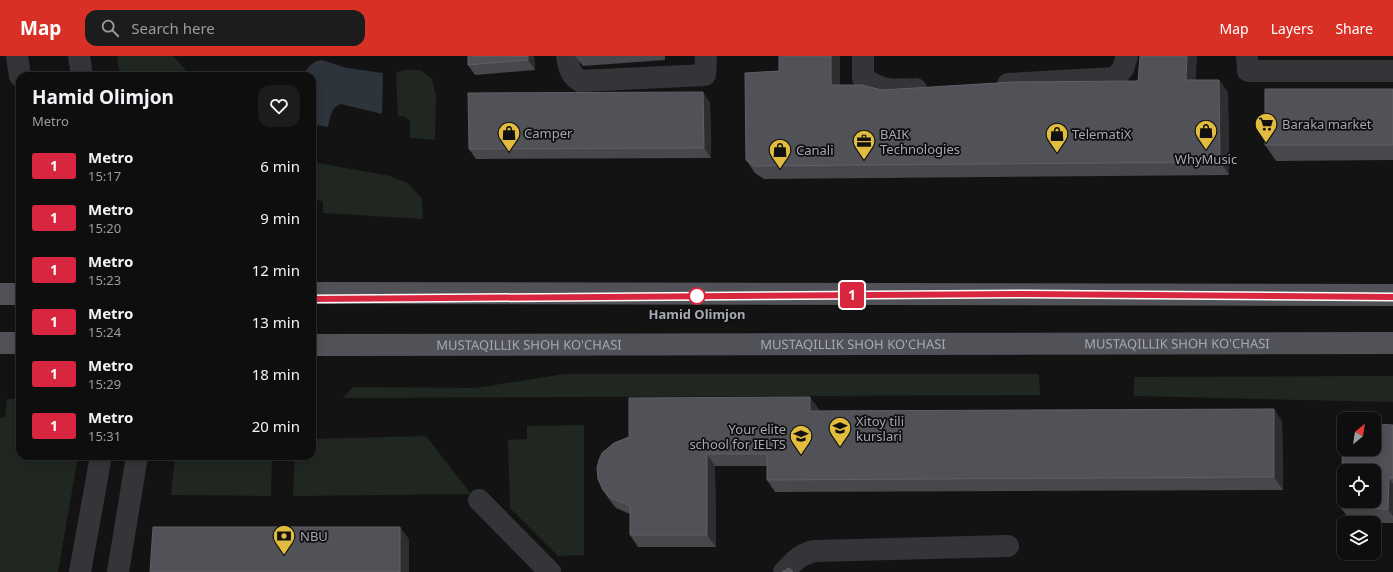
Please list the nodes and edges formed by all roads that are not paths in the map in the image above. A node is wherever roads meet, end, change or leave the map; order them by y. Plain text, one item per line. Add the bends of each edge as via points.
1 (17, 56) edge
2 (79, 56) edge
3 (567, 56) edge
4 (706, 56) edge
5 (863, 56) edge
6 (1127, 56) edge
7 (1248, 63) edge
8 (1393, 71) edge
9 (19, 72) edge
10 (81, 72) edge
11 (990, 85) edge
12 (936, 88) edge
13 (316, 293) edge
14 (0, 294) edge
15 (16, 294) edge
16 (1393, 296) edge
17 (0, 343) edge
18 (16, 343) edge
19 (1393, 343) edge
20 (316, 345) edge
21 (100, 460) edge
22 (136, 460) edge
23 (479, 500) dead end
24 (1008, 546) dead end
25 (548, 571) edge
26 (80, 572) edge
27 (118, 572) edge
28 (784, 572) edge

1 - 9 street
2 - 10 street
3 - 4 street via 570,70 580,81 706,75
5 - 12 street via 862,78 873,85 890,90
6 - 11 street via 1124,69 1115,78
7 - 8 street
13 - 16 main road
14 - 15 main road
17 - 18 main road
19 - 20 main road, MUSTAQILLIK SHOH KO'CHASI
21 - 26 street
22 - 27 street
23 - 25 street
24 - 28 street via 814,551 796,559

